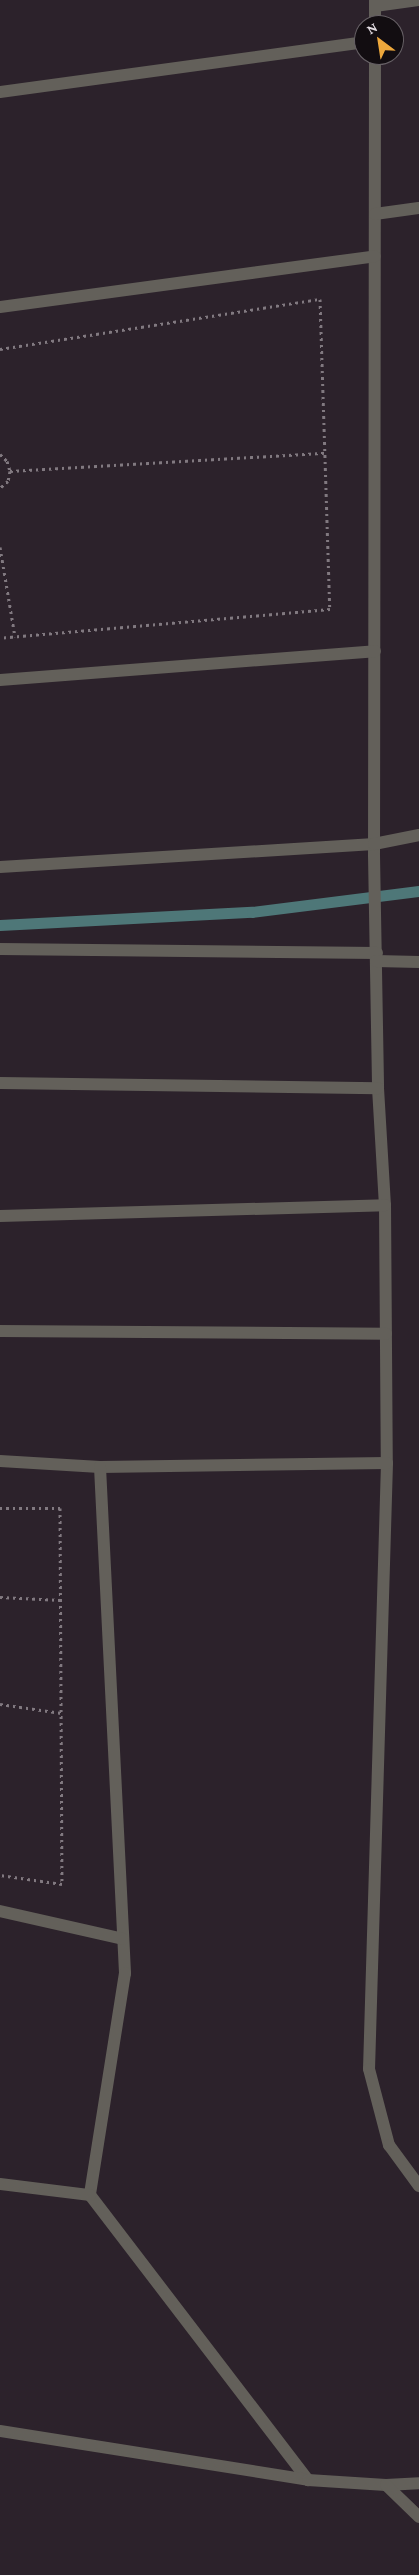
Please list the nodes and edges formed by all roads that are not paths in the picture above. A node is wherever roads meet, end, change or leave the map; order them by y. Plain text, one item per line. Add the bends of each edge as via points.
1 (419, 0) edge
2 (375, 3) edge
3 (354, 43) edge
4 (375, 65) edge
5 (0, 92) edge
6 (419, 208) edge
7 (375, 214) junction
8 (375, 256) junction
9 (0, 307) edge
10 (375, 651) junction
11 (0, 680) edge
12 (419, 835) edge
13 (374, 849) junction
14 (0, 867) edge
15 (0, 949) edge
16 (376, 952) junction
17 (419, 962) edge
18 (0, 1083) edge
19 (378, 1088) junction
20 (385, 1206) junction
21 (0, 1216) edge
22 (0, 1331) edge
23 (386, 1334) junction
24 (0, 1461) edge
25 (387, 1463) junction
26 (100, 1467) junction
27 (0, 1911) edge
28 (123, 1939) junction
29 (0, 2184) edge
30 (419, 2186) edge
31 (90, 2195) junction
32 (0, 2432) edge
33 (308, 2480) junction
34 (419, 2483) edge
35 (386, 2485) junction
36 (419, 2517) edge

1 - 2 street
3 - 5 street
4 - 7 street
6 - 7 street
7 - 8 street
8 - 9 street
8 - 10 street
10 - 11 street
10 - 13 street
12 - 13 street
13 - 14 street
13 - 16 street
15 - 16 street
16 - 17 street
16 - 19 street
18 - 19 street
19 - 20 street
20 - 21 street
20 - 23 street
22 - 23 street
23 - 25 street
24 - 26 street
25 - 26 street
25 - 30 street via 369,2069 389,2145
26 - 28 street
27 - 28 street
28 - 31 street via 125,1973
29 - 31 street
31 - 33 street
32 - 33 street
33 - 35 street
34 - 35 street
35 - 36 street

